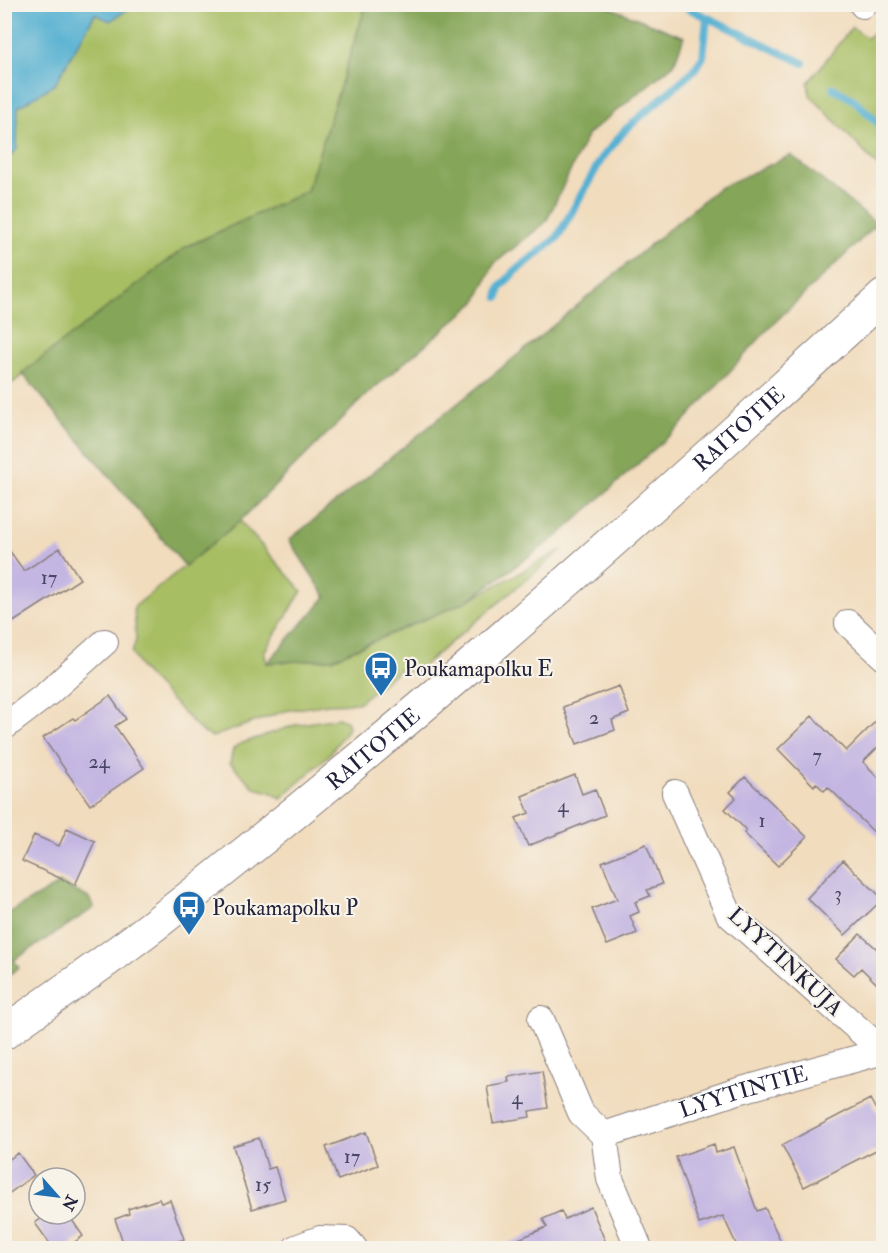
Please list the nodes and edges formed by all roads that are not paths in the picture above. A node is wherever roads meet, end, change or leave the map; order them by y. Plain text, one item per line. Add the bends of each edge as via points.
1 (884, 296) edge
2 (848, 623) dead end
3 (105, 642) dead end
4 (884, 657) edge
5 (4, 727) edge
6 (675, 793) dead end
7 (541, 1019) dead end
8 (4, 1033) edge
9 (883, 1052) edge
10 (604, 1135) junction
11 (350, 1244) edge
12 (296, 1248) edge
13 (639, 1248) edge

1 - 8 main road, RAITOTIE via 694,469 400,724 162,919
2 - 4 street
3 - 5 street
6 - 9 street, LYYTINKUJA via 729,914
7 - 10 street via 581,1113
9 - 10 street, LYYTINTIE via 738,1091
10 - 13 street via 610,1179
11 - 12 street via 320,1239

